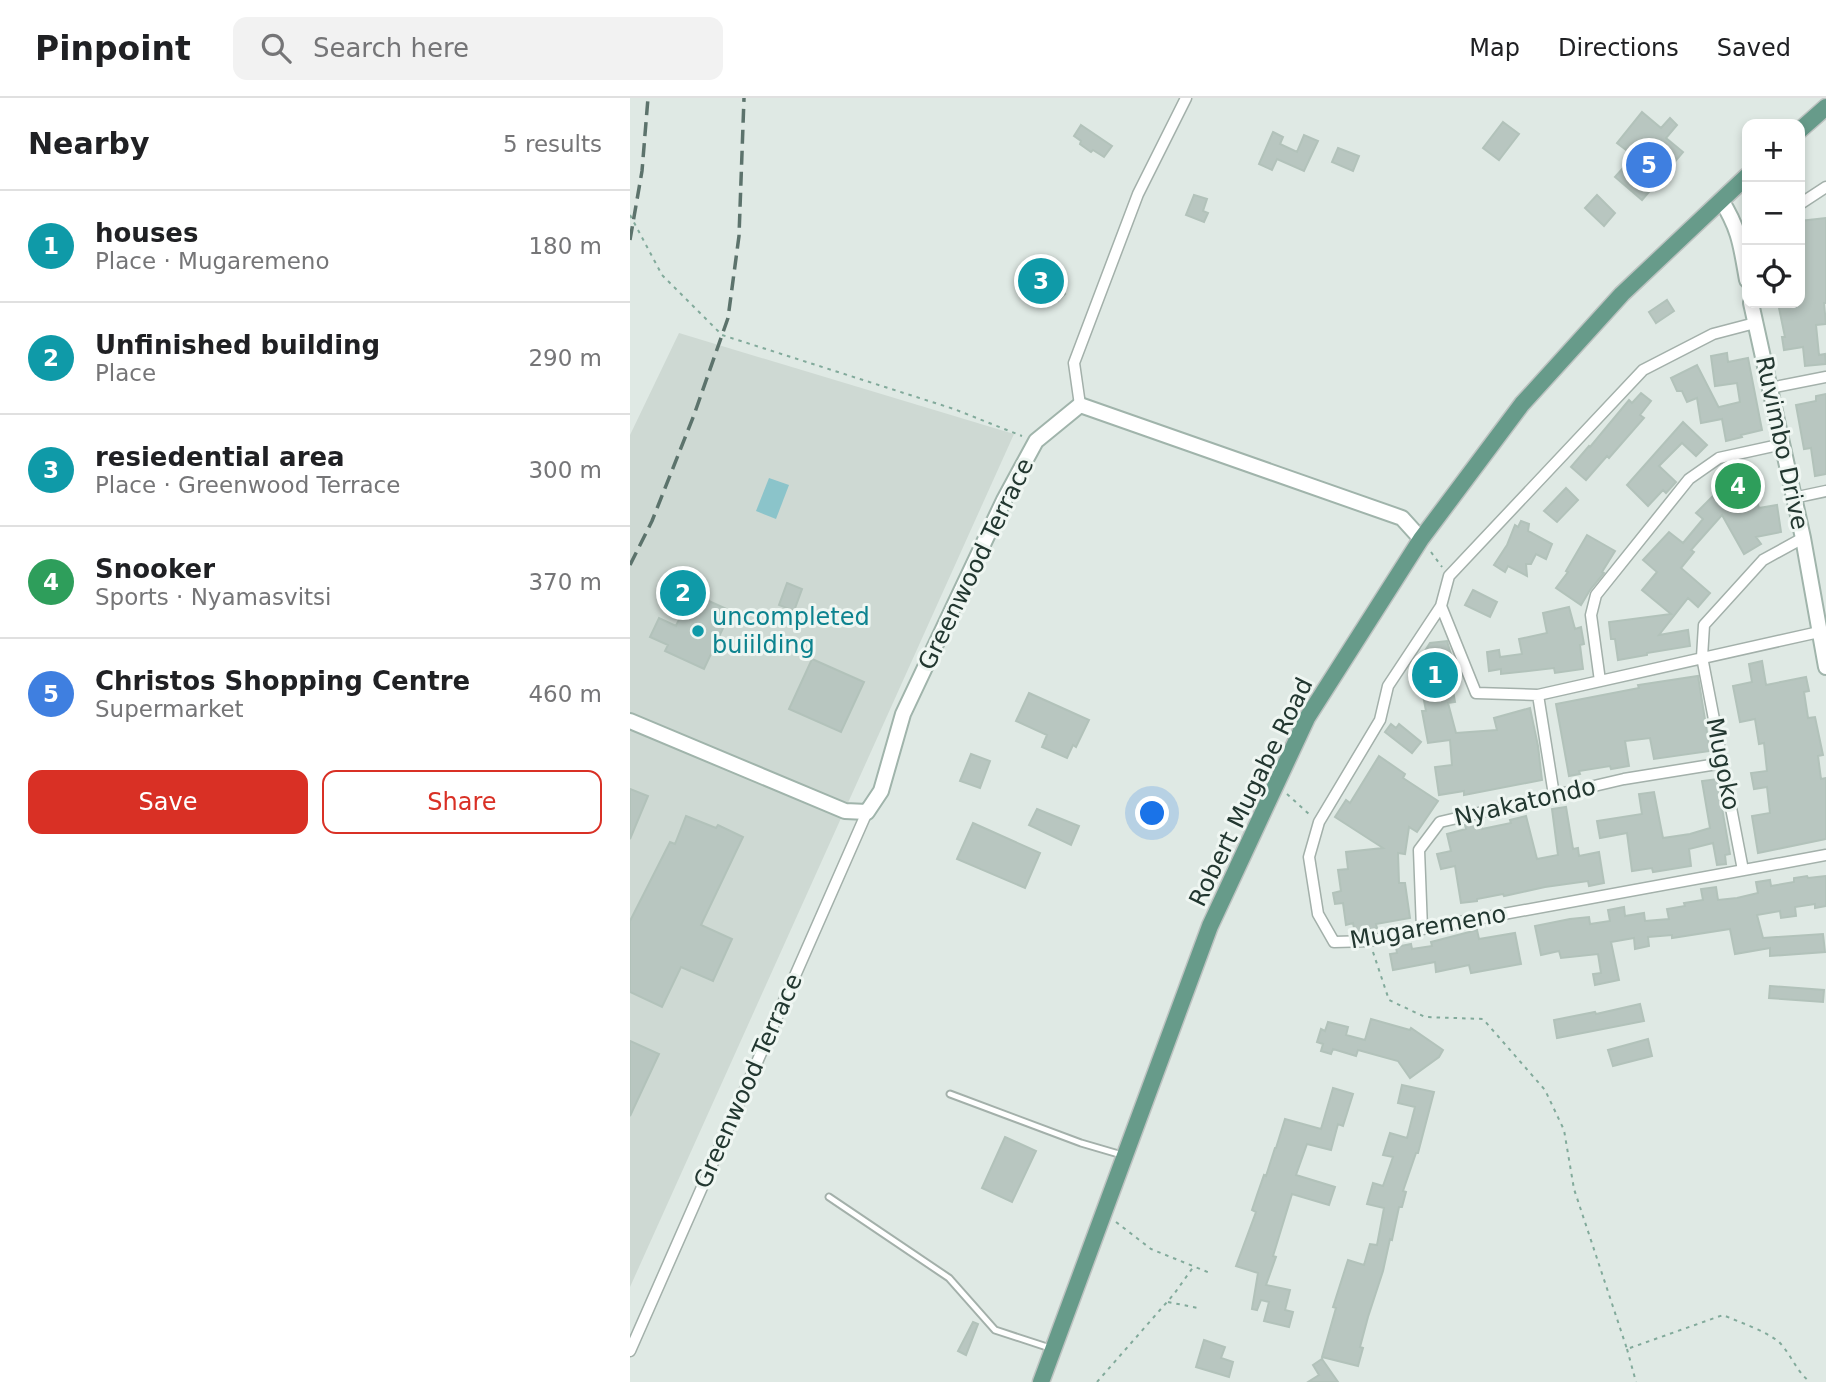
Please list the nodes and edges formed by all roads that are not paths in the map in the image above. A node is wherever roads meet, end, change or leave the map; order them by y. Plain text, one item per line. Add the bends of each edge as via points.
1 (1186, 98) edge
2 (1826, 107) edge
3 (1805, 126) edge
4 (1742, 181) edge
5 (1826, 187) edge
6 (1721, 200) junction
7 (1805, 201) edge
8 (1742, 232) edge
9 (1752, 308) edge
10 (1755, 323) junction
11 (1826, 377) edge
12 (1770, 388) junction
13 (1080, 405) junction
14 (1783, 444) junction
15 (1826, 491) edge
16 (1793, 498) junction
17 (1803, 538) junction
18 (1421, 539) junction
19 (1441, 606) junction
20 (1819, 632) junction
21 (1702, 657) junction
22 (1826, 667) edge
23 (1600, 681) junction
24 (1538, 695) junction
25 (630, 721) edge
26 (1723, 763) junction
27 (1554, 795) junction
28 (867, 812) junction
29 (1826, 855) edge
30 (1743, 870) junction
31 (1422, 929) junction
32 (950, 1094) dead end
33 (1125, 1156) junction
34 (829, 1197) dead end
35 (1053, 1349) junction
36 (630, 1351) edge
37 (1041, 1382) edge

1 - 13 street via 1138,194 1074,363
2 - 3 main road
4 - 6 main road, Robert Mugabe Road
5 - 7 street
6 - 8 street
6 - 18 main road, Robert Mugabe Road via 1622,293 1522,404
9 - 10 street, Ruvimbo Drive
10 - 12 street, Ruvimbo Drive
10 - 19 street, Mugaremeno via 1713,334 1643,370 1449,576
11 - 12 street
12 - 14 street, Ruvimbo Drive
13 - 18 street via 1402,518
13 - 28 street, Greenwood Terrace via 1036,441 1004,500 903,714 881,791
14 - 16 street, Ruvimbo Drive
14 - 23 street via 1719,458 1689,479 1596,594 1591,614
15 - 16 street
16 - 17 street, Ruvimbo Drive
17 - 20 street, Ruvimbo Drive
17 - 21 street, Mugoko via 1763,560 1704,625
18 - 33 main road, Robert Mugabe Road via 1307,718 1210,926
19 - 24 street via 1476,693
19 - 31 street, Mugaremeno via 1388,686 1380,720 1319,822 1309,857 1318,914 1334,942 1370,941
20 - 21 street
20 - 22 street, Ruvimbo Drive
21 - 23 street
21 - 26 street, Mugoko
23 - 24 street
24 - 27 street
25 - 28 street via 845,811
26 - 27 street, Nyakatondo
26 - 30 street, Mugoko
27 - 31 street, Nyakatondo via 1440,822 1419,850
28 - 36 street, Greenwood Terrace
29 - 30 street, Mugaremeno
30 - 31 street, Mugaremeno
32 - 33 lane
33 - 35 main road, Robert Mugabe Road
34 - 35 lane via 949,1278 995,1330
35 - 37 main road, Robert Mugabe Road

